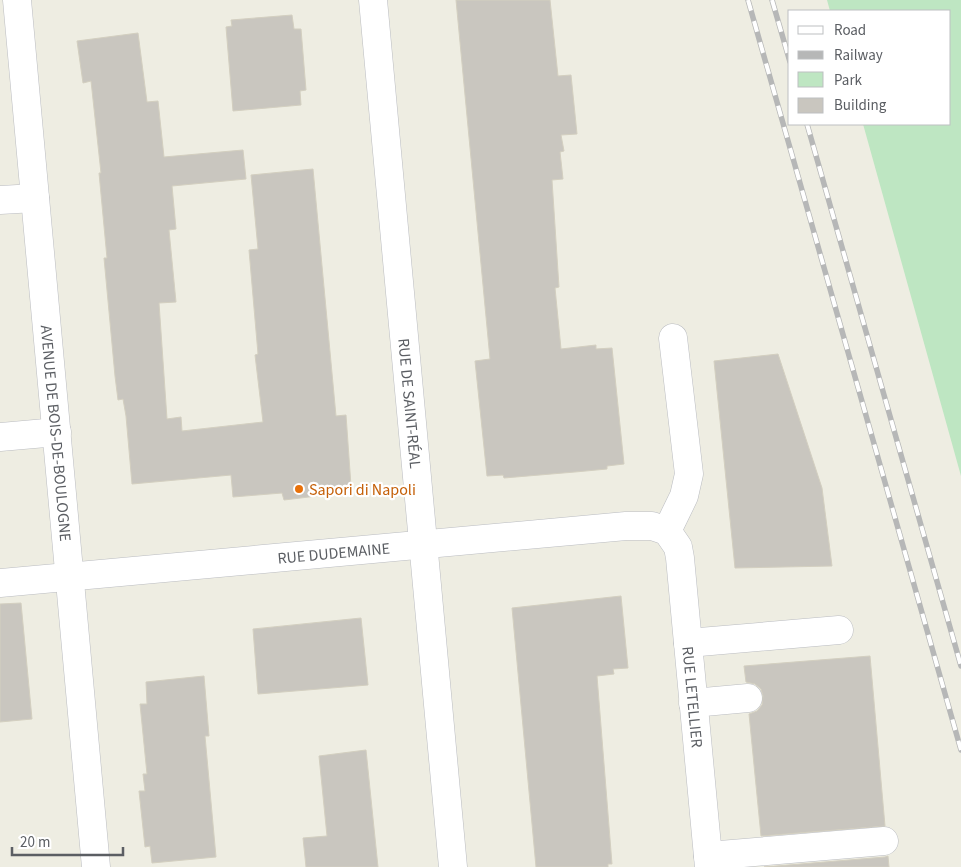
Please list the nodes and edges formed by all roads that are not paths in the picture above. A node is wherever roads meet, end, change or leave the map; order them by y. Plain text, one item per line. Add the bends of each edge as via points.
1 (17, 0) edge
2 (373, 0) edge
3 (35, 198) junction
4 (0, 200) edge
5 (673, 338) dead end
6 (56, 432) junction
7 (0, 437) edge
8 (667, 531) junction
9 (425, 544) junction
10 (70, 577) junction
11 (0, 582) edge
12 (839, 630) dead end
13 (688, 643) junction
14 (748, 698) dead end
15 (693, 703) junction
16 (884, 841) dead end
17 (708, 861) edge
18 (96, 867) edge
19 (453, 867) edge

1 - 3 street, AVENUE DE BOIS-DE-BOULOGNE
2 - 9 street, RUE DE SAINT-RÉAL
3 - 4 street
3 - 6 street, AVENUE DE BOIS-DE-BOULOGNE
5 - 8 street via 689,474 684,496
6 - 7 street
6 - 10 street, AVENUE DE BOIS-DE-BOULOGNE
8 - 9 street, RUE DUDEMAINE via 639,526
8 - 13 street, RUE LETELLIER via 678,547
9 - 10 street, RUE DUDEMAINE
9 - 19 street, RUE DE SAINT-RÉAL
10 - 11 street, RUE DUDEMAINE
10 - 18 street, AVENUE DE BOIS-DE-BOULOGNE
12 - 13 street
13 - 15 street, RUE LETELLIER
14 - 15 street
15 - 17 street, RUE LETELLIER
16 - 17 street

